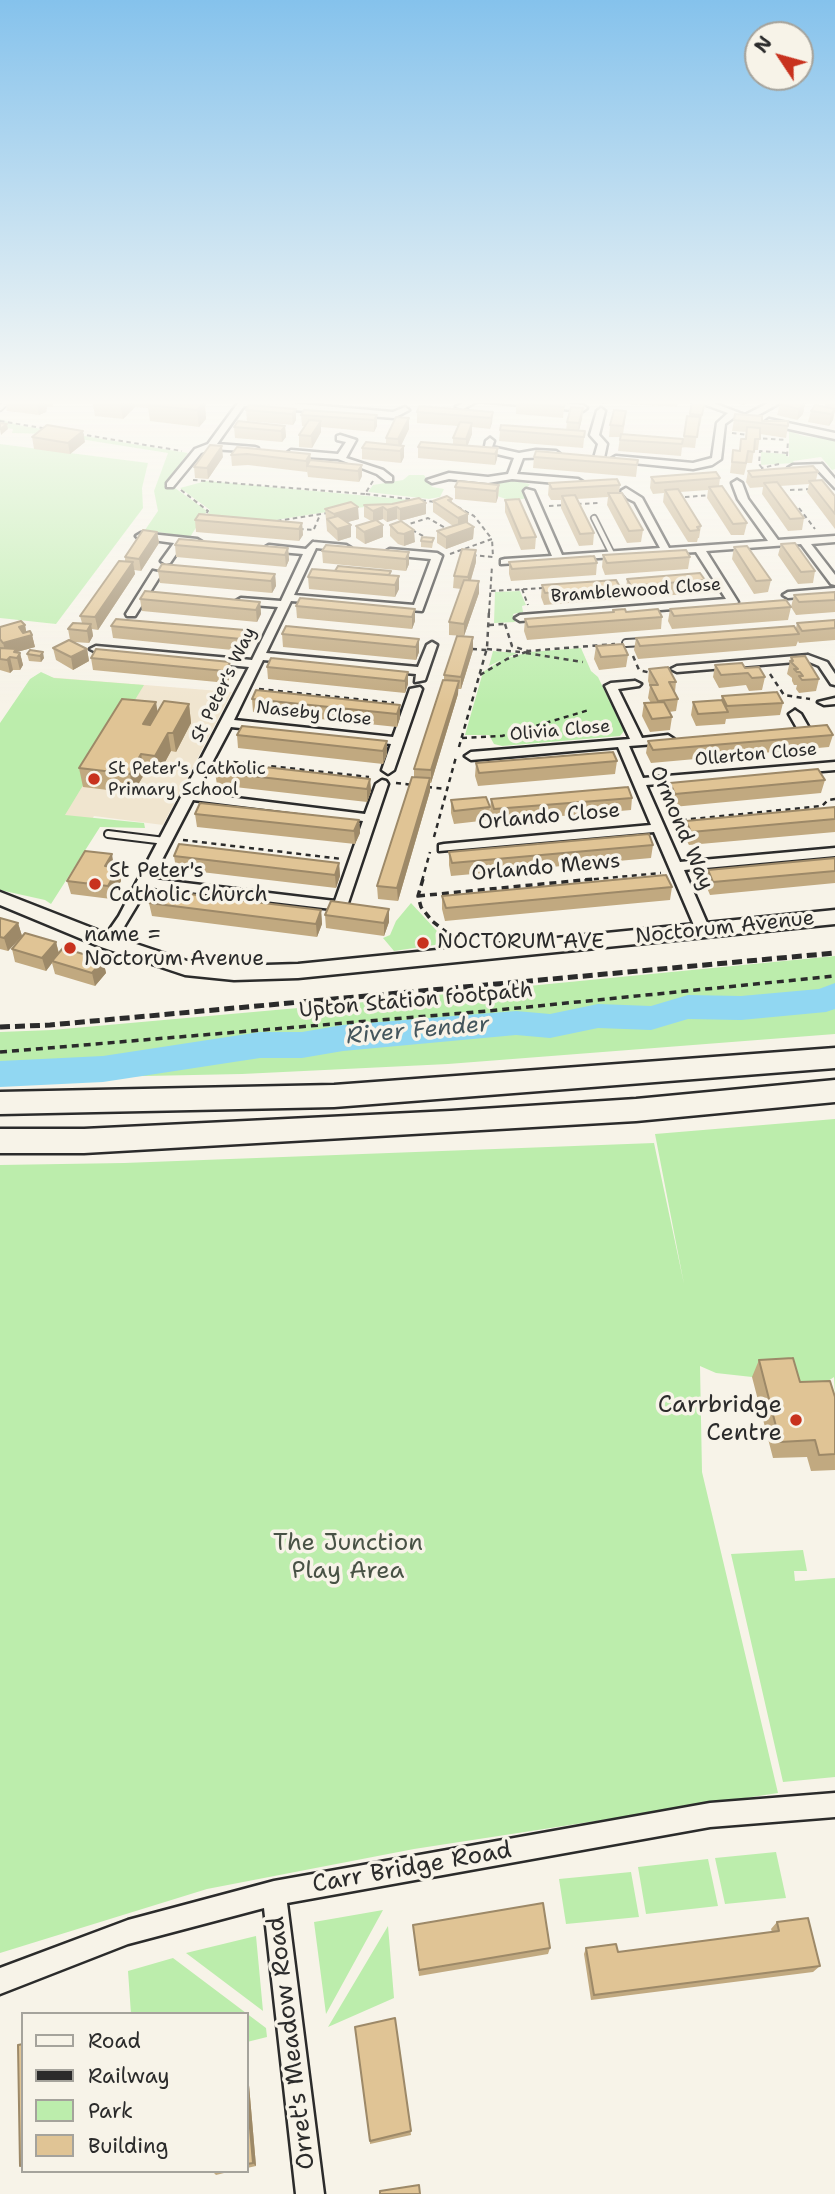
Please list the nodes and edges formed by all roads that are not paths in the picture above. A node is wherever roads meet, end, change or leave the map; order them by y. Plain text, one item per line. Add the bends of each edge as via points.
1 (531, 501) dead end
2 (640, 501) edge
3 (747, 501) edge
4 (594, 518) dead end
5 (141, 536) edge
6 (835, 539) edge
7 (180, 540) junction
8 (804, 541) junction
9 (214, 543) edge
10 (775, 543) junction
11 (251, 547) edge
12 (699, 548) junction
13 (352, 549) edge
14 (378, 551) edge
15 (666, 551) junction
16 (309, 552) junction
17 (612, 554) junction
18 (558, 558) junction
19 (166, 561) edge
20 (505, 562) dead end
21 (158, 573) edge
22 (835, 582) edge
23 (835, 591) edge
24 (145, 593) junction
25 (159, 594) edge
26 (788, 595) dead end
27 (228, 599) edge
28 (285, 600) junction
29 (131, 614) dead end
30 (520, 618) dead end
31 (649, 639) edge
32 (626, 643) edge
33 (432, 645) dead end
34 (96, 649) edge
35 (256, 660) junction
36 (677, 669) road end
37 (422, 671) junction
38 (835, 682) edge
39 (635, 684) dead end
40 (795, 714) dead end
41 (227, 723) junction
42 (790, 729) edge
43 (482, 738) road end
44 (679, 738) edge
45 (398, 741) junction
46 (638, 742) junction
47 (622, 743) junction
48 (485, 755) junction
49 (471, 756) dead end
50 (835, 766) edge
51 (388, 770) road end
52 (638, 782) junction
53 (389, 784) road end
54 (188, 796) junction
55 (370, 818) junction
56 (657, 825) junction
57 (108, 834) dead end
58 (166, 839) junction
59 (444, 848) dead end
60 (835, 852) edge
61 (676, 869) junction
62 (143, 882) junction
63 (0, 898) edge
64 (835, 917) edge
65 (702, 930) junction
66 (108, 942) junction
67 (835, 1058) edge
68 (835, 1091) edge
69 (0, 1103) edge
70 (0, 1141) edge
71 (835, 1805) edge
72 (274, 1893) junction
73 (0, 1981) edge
74 (310, 2194) edge

1 - 18 street
2 - 15 street
3 - 10 street
4 - 17 lane
5 - 7 street
6 - 8 street
7 - 9 street
7 - 19 street
8 - 10 street
8 - 22 street
10 - 12 street
11 - 16 street
12 - 15 street
12 - 30 street, Bramblewood Close via 733,602
13 - 16 street via 313,545
14 - 28 street via 437,556 418,609
15 - 17 street
16 - 28 street, St Peter's Way
17 - 18 street
18 - 20 street
21 - 24 street
23 - 26 street
24 - 25 street
24 - 29 street
27 - 28 street
28 - 35 street, St Peter's Way
31 - 32 lane
33 - 37 street, Naseby Close
34 - 35 street
35 - 37 street
35 - 41 street, St Peter's Way
36 - 38 street via 697,672 814,660 823,664
37 - 45 street, Naseby Close
39 - 46 street, Olivia Close via 609,682
40 - 42 street via 808,727
41 - 45 street, Naseby Close
41 - 54 street, St Peter's Way
43 - 48 street, Olivia Close
44 - 46 street, Olivia Close
45 - 51 street, Naseby Close
46 - 47 street, Olivia Close
47 - 48 street, Olivia Close
47 - 52 street, Ormond Way
48 - 49 street, Olivia Close
50 - 52 street, Ollerton Close
52 - 56 street, Ormond Way
53 - 55 street
54 - 55 street
54 - 58 street, St Peter's Way
55 - 62 street via 353,856 340,906
56 - 59 street, Orlando Close
56 - 61 street, Ormond Way
57 - 58 lane
58 - 62 street, St Peter's Way
60 - 61 street
61 - 65 street, Ormond Way
62 - 66 street, St Peter's Way
63 - 66 street, Noctorum Avenue
64 - 65 street, Noctorum Avenue
65 - 66 street, Noctorum Avenue via 298,971 234,973 185,968
67 - 69 highway via 334,1096
68 - 70 highway via 452,1122 85,1141
71 - 72 street, Carr Bridge Road via 710,1815
72 - 73 street, Carr Bridge Road via 128,1932
72 - 74 street, Orret's Meadow Road

